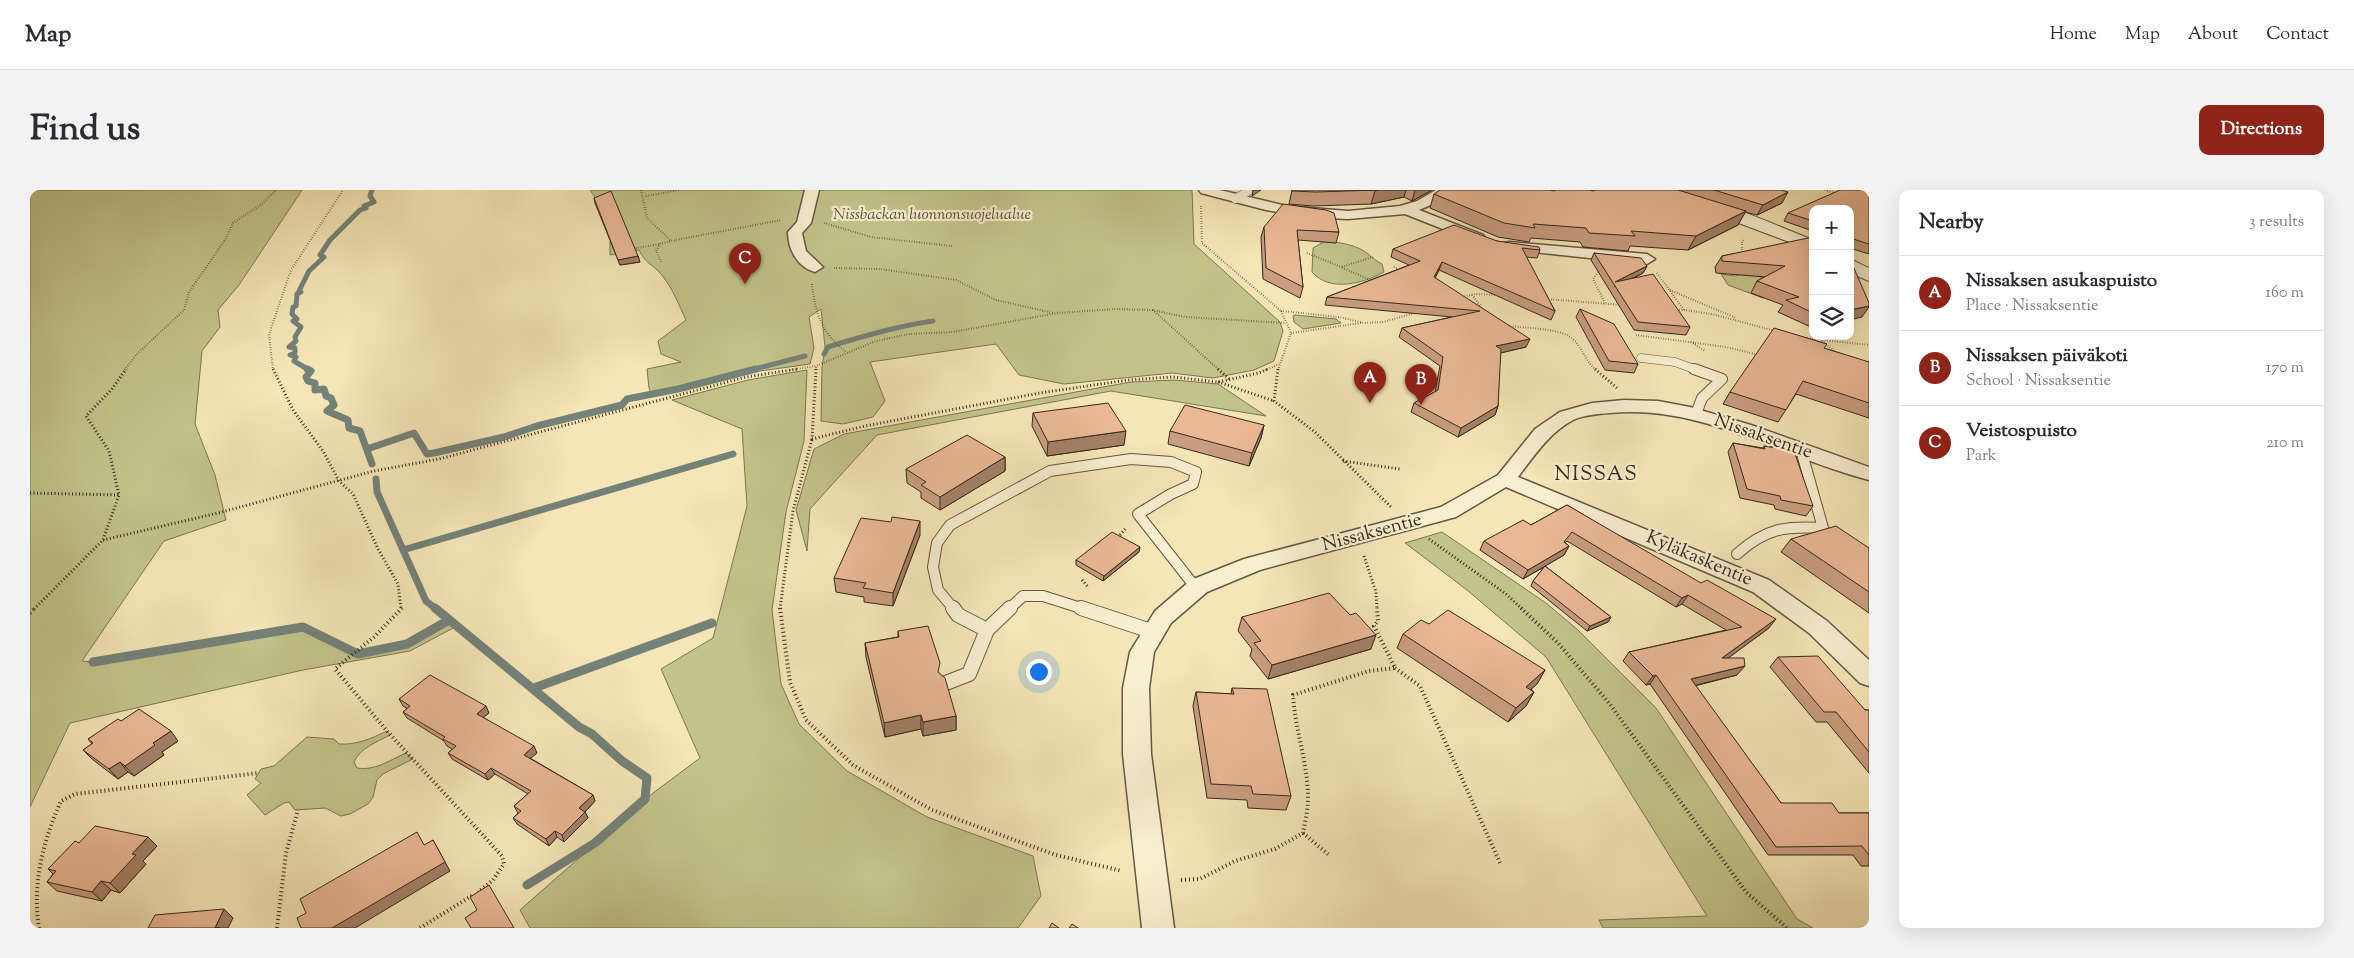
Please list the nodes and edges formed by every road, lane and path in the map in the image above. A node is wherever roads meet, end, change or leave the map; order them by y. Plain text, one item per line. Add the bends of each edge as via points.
1 (276, 190) edge
2 (343, 190) edge
3 (641, 190) edge
4 (679, 190) edge
5 (812, 190) edge
6 (1250, 190) edge
7 (1445, 190) edge
8 (1649, 190) edge
9 (1825, 190) edge
10 (1843, 195) edge
11 (646, 196) junction
12 (1204, 196) edge
13 (1235, 199) junction
14 (1405, 209) junction
15 (806, 214) junction
16 (1748, 238) dead end
17 (672, 240) junction
18 (660, 244) junction
19 (1809, 244) edge
20 (952, 246) dead end
21 (622, 250) edge
22 (1307, 253) dead end
23 (1373, 257) dead end
24 (1742, 258) edge
25 (1648, 259) joint
26 (661, 262) dead end
27 (815, 267) junction
28 (1341, 267) junction
29 (1394, 267) dead end
30 (1854, 267) edge
31 (1402, 271) edge
32 (1869, 275) edge
33 (1370, 280) edge
34 (1592, 280) dead end
35 (1663, 288) edge
36 (1670, 289) junction
37 (1472, 295) junction
38 (1499, 295) edge
39 (1459, 298) edge
40 (1537, 298) edge
41 (1605, 304) junction
42 (1625, 305) edge
43 (1674, 309) edge
44 (1152, 310) junction
45 (1684, 310) junction
46 (1281, 311) junction
47 (1416, 312) edge
48 (1056, 313) junction
49 (1489, 316) edge
50 (1743, 322) junction
51 (1286, 323) junction
52 (1364, 323) junction
53 (1503, 324) edge
54 (1291, 333) junction
55 (1781, 333) edge
56 (1636, 335) dead end
57 (1797, 336) edge
58 (1809, 338) edge
59 (1821, 340) joint
60 (1869, 345) edge
61 (848, 353) junction
62 (1641, 358) dead end
63 (1768, 358) edge
64 (1836, 358) edge
65 (1279, 363) junction
66 (816, 366) junction
67 (1229, 379) junction
68 (1218, 382) junction
69 (1621, 392) dead end
70 (1274, 401) junction
71 (1696, 414) junction
72 (812, 439) junction
73 (1804, 451) junction
74 (1343, 461) junction
75 (1400, 468) dead end
76 (1869, 474) edge
77 (1505, 479) junction
78 (339, 480) junction
79 (30, 493) edge
80 (119, 495) junction
81 (1409, 524) junction
82 (103, 540) junction
83 (1362, 550) dead end
84 (1737, 554) dead end
85 (1196, 588) junction
86 (30, 613) edge
87 (987, 630) junction
88 (1154, 632) junction
89 (1860, 657) edge
90 (1394, 668) junction
91 (1869, 676) edge
92 (946, 683) edge
93 (259, 773) dead end
94 (298, 810) dead end
95 (1303, 833) junction
96 (1329, 855) dead end
97 (1501, 865) dead end
98 (1151, 878) junction
99 (1174, 880) dead end
100 (39, 928) edge
101 (277, 928) edge
102 (420, 928) edge
103 (1158, 928) edge
104 (1788, 928) edge

1 - 80 path via 262,204 233,223 189,292 184,310 136,355 112,389 86,416 109,451
2 - 78 path via 291,270 269,334 273,373
3 - 11 path
4 - 11 path
5 - 15 street
6 - 13 lane
7 - 14 street via 1422,204
8 - 19 street via 1726,212
9 - 10 path
11 - 17 path via 645,213 656,230
12 - 13 street
12 - 46 path via 1202,243
13 - 14 street via 1273,209 1316,214 1364,214
14 - 25 street via 1495,243
15 - 17 path
15 - 20 path via 847,233 864,237
15 - 27 street via 795,232 795,247 801,257
16 - 24 path via 1742,241
17 - 18 path
18 - 21 path
18 - 26 path via 656,251
22 - 28 path
23 - 28 path
25 - 36 path
27 - 48 path via 880,269 956,280 996,300
27 - 61 path via 812,281 815,310 829,339
28 - 33 path
29 - 31 path
30 - 32 street
34 - 41 path
35 - 36 path
36 - 45 path
36 - 50 path
37 - 38 path
37 - 39 path
37 - 49 path
40 - 41 path
41 - 42 path
43 - 45 path
44 - 48 path
44 - 51 path via 1185,317
44 - 67 path
45 - 50 path
46 - 51 path
46 - 52 path
47 - 52 path
48 - 61 path via 953,332 909,334 876,341
50 - 55 path
51 - 54 path
52 - 54 path
53 - 69 path via 1562,333 1572,338 1586,361
54 - 65 path
56 - 63 path via 1742,350
57 - 58 path
59 - 60 path
59 - 64 path via 1842,357
61 - 66 path
62 - 71 lane via 1676,362 1722,379 1702,398
65 - 67 path via 1259,373
65 - 70 path via 1273,386
66 - 72 path
66 - 78 path via 746,377 439,460
67 - 68 path
68 - 70 path
68 - 72 path via 1173,377 1128,380 884,422
70 - 74 path via 1315,432
71 - 73 street, Nissaksentie
71 - 77 street, Nissaksentie via 1658,407 1624,406 1566,416 1542,433
72 - 98 path via 793,511 780,612 790,682 806,720 853,766 932,810 1056,855
73 - 76 street, Nissaksentie
73 - 84 lane via 1827,530 1772,529 1751,540
74 - 75 path
74 - 81 path
77 - 81 street, Nissaksentie via 1448,512
77 - 89 street, Kyläkaskentie via 1761,586
78 - 82 path via 218,514
78 - 102 path via 353,494 398,584 402,608 335,669 390,735 502,856 504,864 492,882
79 - 80 path
80 - 82 path
81 - 85 street, Nissaksentie via 1252,564
81 - 104 path via 1506,594 1558,643 1609,703 1746,892
82 - 86 path
83 - 90 path via 1376,592 1378,621 1374,626
85 - 87 lane via 1138,514 1193,484 1196,472 1172,462 1131,459 1050,471 950,525 937,543 933,566 938,590 958,614
85 - 88 street, Nissaksentie via 1163,617
87 - 88 lane via 1023,596 1043,596
87 - 92 lane via 969,674
88 - 98 street, Nissaksentie via 1142,652 1136,688 1137,754
89 - 91 street, Kyläkaskentie
90 - 95 path via 1369,671 1293,695 1293,716 1308,795
90 - 97 path via 1420,686
93 - 100 path via 75,794 61,801 45,838 32,885 33,915
94 - 101 path via 284,865
95 - 96 path
95 - 99 path via 1275,849 1235,861 1200,879
98 - 103 street, Nissaksentie

